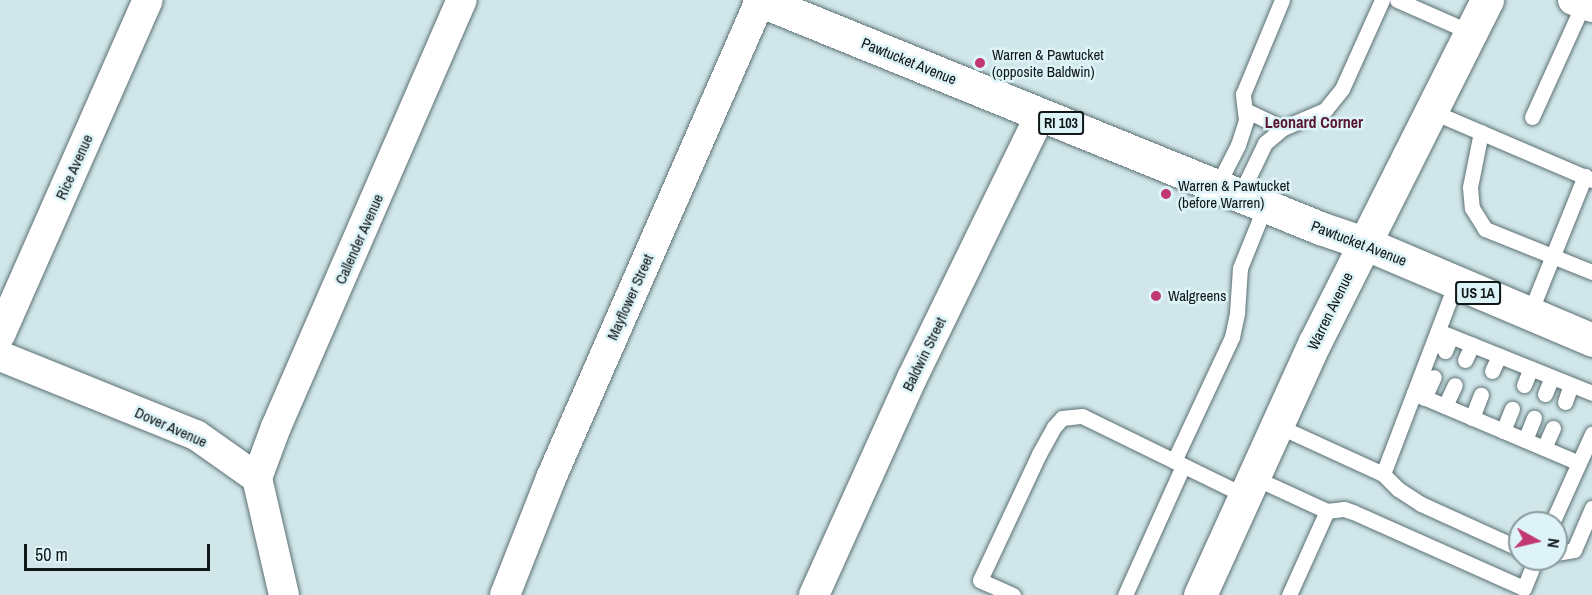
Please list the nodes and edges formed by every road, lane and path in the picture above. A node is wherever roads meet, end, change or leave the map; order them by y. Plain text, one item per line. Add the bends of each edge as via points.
1 (148, 0) edge
2 (462, 0) edge
3 (760, 0) edge
4 (1282, 0) edge
5 (1382, 0) edge
6 (1397, 0) edge
7 (1487, 0) edge
8 (1580, 2) edge
9 (1470, 32) junction
10 (1245, 110) junction
11 (1431, 111) junction
12 (1041, 115) junction
13 (1532, 117) dead end
14 (1283, 128) junction
15 (1481, 132) junction
16 (1589, 178) edge
17 (1241, 196) junction
18 (1364, 243) junction
19 (1552, 258) junction
20 (1592, 272) edge
21 (1456, 283) junction
22 (1529, 315) junction
23 (0, 335) edge
24 (1445, 339) junction
25 (1592, 340) edge
26 (1472, 345) junction
27 (0, 356) edge
28 (1499, 356) junction
29 (1465, 360) dead end
30 (1531, 368) junction
31 (1492, 370) dead end
32 (1434, 377) dead end
33 (1552, 377) junction
34 (1455, 385) dead end
35 (1524, 385) dead end
36 (1571, 385) junction
37 (1592, 393) edge
38 (1545, 394) dead end
39 (1419, 395) junction
40 (1481, 395) dead end
41 (1565, 402) dead end
42 (1445, 406) junction
43 (1512, 409) dead end
44 (1472, 418) junction
45 (1534, 418) dead end
46 (1276, 425) junction
47 (1553, 428) dead end
48 (1503, 431) junction
49 (1592, 434) edge
50 (1525, 440) junction
51 (1544, 448) junction
52 (1179, 463) junction
53 (1579, 463) junction
54 (1383, 474) junction
55 (257, 478) junction
56 (1248, 486) junction
57 (1592, 508) edge
58 (1327, 511) junction
59 (1557, 511) edge
60 (1508, 544) edge
61 (1568, 551) edge
62 (1531, 571) edge
63 (1523, 592) edge
64 (284, 595) edge
65 (505, 595) edge
66 (814, 595) edge
67 (1013, 595) edge
68 (1125, 595) edge
69 (1200, 595) edge
70 (1289, 595) edge

1 - 23 street, Rice Avenue
2 - 55 street, Callender Avenue
3 - 12 main road, Pawtucket Avenue / RI 103
3 - 65 street, Mayflower Street via 551,478
4 - 10 lane via 1243,94
5 - 14 lane via 1342,89 1324,110
6 - 9 lane
7 - 9 main road, Warren Avenue
8 - 13 lane
9 - 11 main road, Warren Avenue
10 - 14 lane
10 - 17 lane via 1238,145
11 - 15 lane
11 - 18 main road, Warren Avenue
12 - 17 main road, Pawtucket Avenue / RI 103
12 - 66 street, Baldwin Street via 912,378
14 - 17 lane via 1265,143
15 - 16 lane
15 - 19 lane via 1470,187 1472,208 1485,229
16 - 19 lane
17 - 18 main road, Pawtucket Avenue / RI 103
17 - 52 lane via 1238,313 1232,337
18 - 21 main road, Pawtucket Avenue / US 1A
18 - 46 main road, Warren Avenue
19 - 20 lane
19 - 22 lane
21 - 22 main road, Pawtucket Avenue / US 1A
21 - 24 lane
22 - 25 main road, Pawtucket Avenue / US 1A
24 - 26 lane
24 - 39 lane
26 - 28 lane
26 - 29 lane
27 - 55 street, Dover Avenue via 196,435
28 - 30 lane
28 - 31 lane
30 - 33 lane
30 - 35 lane
32 - 39 lane
33 - 36 lane
33 - 38 lane
34 - 42 lane
36 - 37 lane
36 - 41 lane
39 - 42 lane
39 - 54 lane
40 - 44 lane
42 - 44 lane
43 - 48 lane
44 - 48 lane
45 - 50 lane
46 - 54 lane
46 - 56 main road, Warren Avenue
47 - 51 lane
48 - 50 lane
49 - 53 lane
50 - 51 lane
51 - 53 lane
52 - 56 lane
52 - 67 lane via 1082,416 1062,418 1039,454 980,580
52 - 68 lane
53 - 59 lane
54 - 60 lane via 1421,504
55 - 64 street
56 - 58 lane
56 - 69 main road, Warren Avenue
57 - 61 lane via 1575,550
58 - 63 lane via 1353,512
58 - 70 lane
62 - 63 lane

